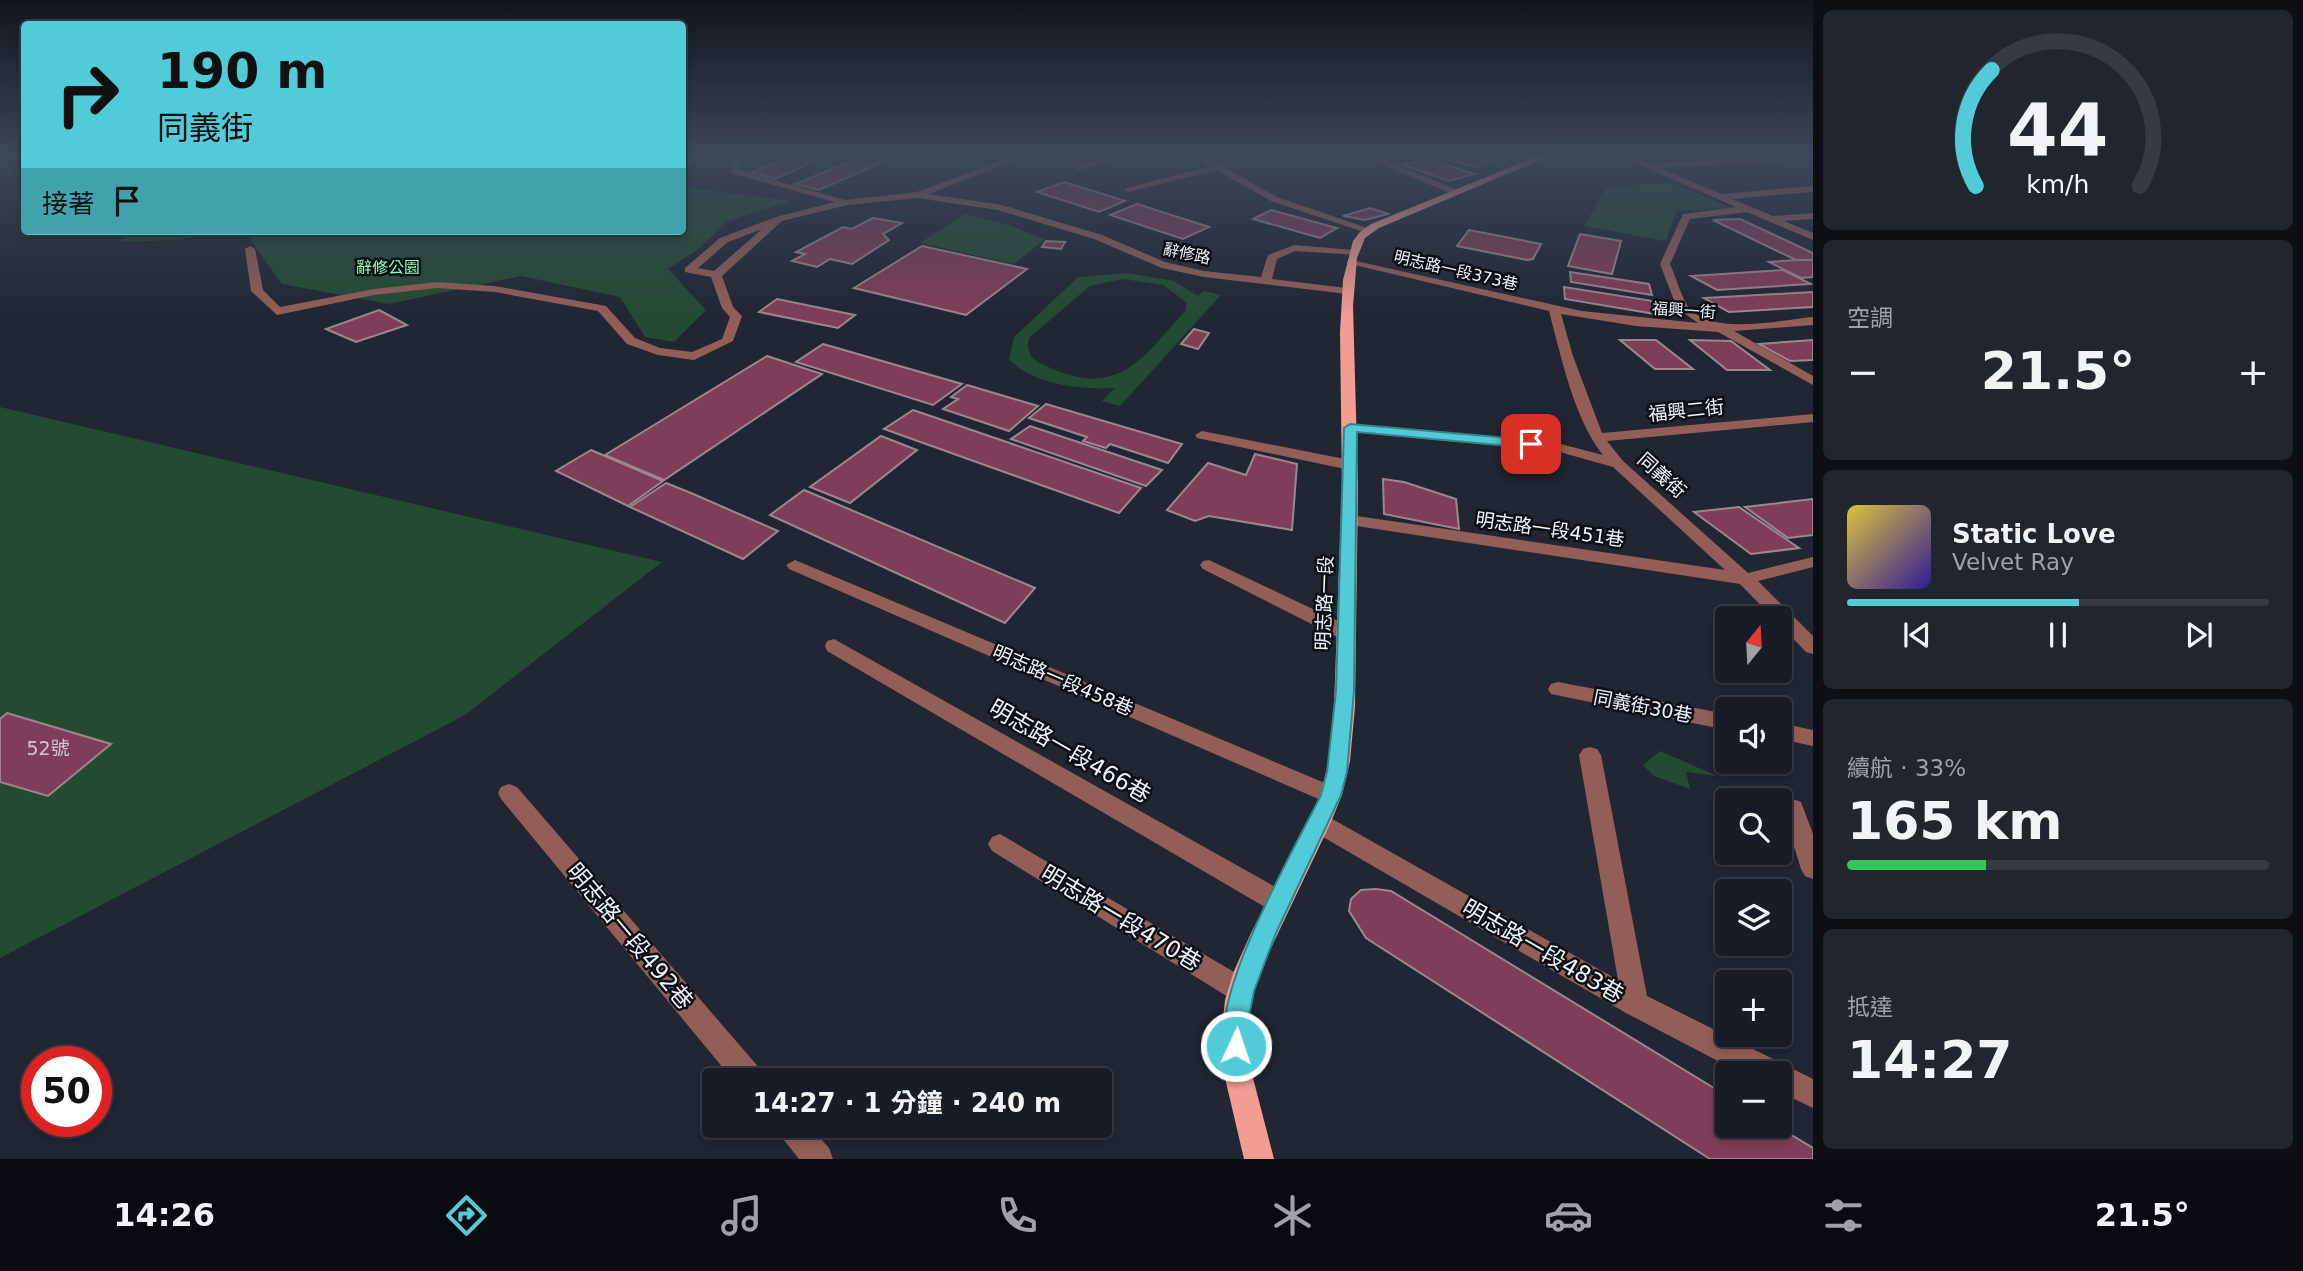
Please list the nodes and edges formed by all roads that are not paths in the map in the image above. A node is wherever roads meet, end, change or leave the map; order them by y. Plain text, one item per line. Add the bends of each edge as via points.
1 (827, 207) edge
2 (999, 207) edge
3 (1299, 207) edge
4 (1420, 207) edge
5 (1743, 207) edge
6 (1748, 209) junction
7 (1813, 216) edge
8 (779, 219) junction
9 (1770, 219) junction
10 (1368, 230) junction
11 (1813, 237) edge
12 (250, 249) dead end
13 (1352, 258) junction
14 (716, 275) junction
15 (1266, 281) junction
16 (1348, 291) junction
17 (1554, 309) junction
18 (1813, 321) edge
19 (1721, 329) junction
20 (1813, 381) edge
21 (1813, 418) edge
22 (1350, 428) junction
23 (1202, 435) dead end
24 (1597, 438) junction
25 (1618, 464) junction
26 (1350, 465) junction
27 (1350, 520) junction
28 (1813, 562) edge
29 (795, 565) dead end
30 (1209, 565) dead end
31 (1745, 579) junction
32 (1346, 633) junction
33 (834, 646) dead end
34 (1813, 647) edge
35 (1558, 690) dead end
36 (1715, 720) edge
37 (1792, 734) edge
38 (1813, 737) edge
39 (1590, 755) dead end
40 (509, 793) dead end
41 (1331, 795) junction
42 (1793, 808) dead end
43 (1318, 823) junction
44 (1000, 844) dead end
45 (1813, 869) edge
46 (1279, 902) junction
47 (1242, 991) junction
48 (1635, 1004) junction
49 (1747, 1061) edge
50 (741, 1068) edge
51 (1792, 1083) edge
52 (1813, 1094) edge
53 (801, 1138) edge
54 (818, 1159) edge
55 (1259, 1159) edge

1 - 8 street, 辭修路
2 - 15 street, 辭修路 via 1098,237 1162,265
3 - 10 street
4 - 10 main road
5 - 6 street
6 - 9 street
6 - 19 street via 1686,216 1665,264 1683,308
7 - 9 street
8 - 14 street, 辭修路
8 - 14 street, 辭修路 via 724,240 689,270
9 - 11 street
10 - 13 main road, 明志路一段 via 1358,240
12 - 14 street via 257,291 277,311 437,285 495,289 602,308 631,341 694,356 727,341 736,316 728,308
13 - 15 street, 明志路一段373巷 via 1294,248 1272,257
13 - 16 main road, 明志路一段
13 - 17 street, 明志路一段373巷
15 - 16 street, 辭修路
16 - 22 main road, 明志路一段
17 - 19 street, 福興一街
17 - 24 street
18 - 19 street, 福興一街
19 - 20 street
21 - 24 street, 福興二街
22 - 25 street, 同義街 via 1557,447
22 - 26 main road, 明志路一段
23 - 26 street
24 - 25 street
25 - 31 street, 同義街
26 - 27 main road, 明志路一段
27 - 31 street, 明志路一段451巷
27 - 32 main road, 明志路一段
28 - 31 street
29 - 41 street, 明志路一段458巷
30 - 32 street
31 - 34 street, 同義街
32 - 41 main road, 明志路一段 via 1340,751
33 - 46 street, 明志路一段466巷
35 - 36 street, 同義街30巷
37 - 38 street
39 - 48 street
40 - 50 street, 明志路一段492巷
41 - 43 main road, 明志路一段
42 - 45 street
43 - 46 main road, 明志路一段
43 - 48 street, 明志路一段483巷
44 - 47 street, 明志路一段470巷
46 - 47 main road, 明志路一段
47 - 55 main road, 明志路一段 via 1235,1027 1237,1066
48 - 49 street, 明志路一段483巷
51 - 52 street
53 - 54 street

